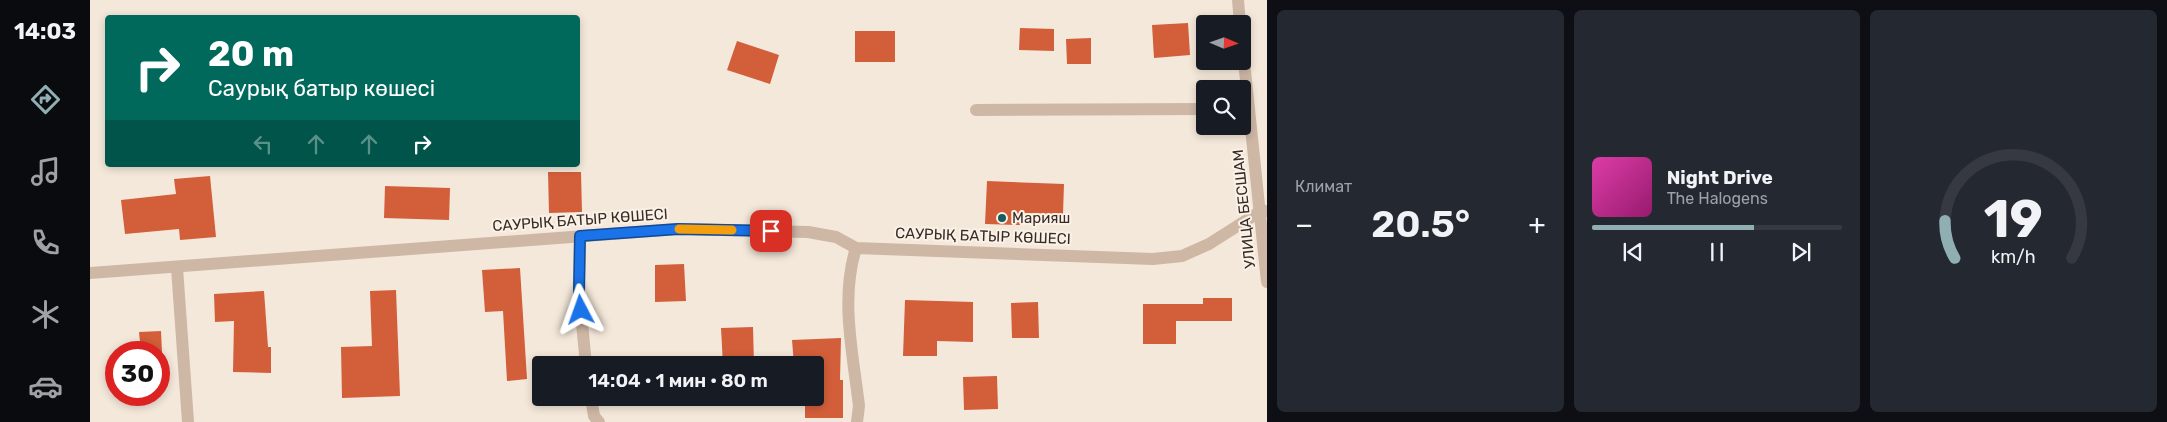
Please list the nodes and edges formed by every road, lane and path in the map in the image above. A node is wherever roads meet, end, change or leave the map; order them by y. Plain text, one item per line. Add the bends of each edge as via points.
1 (1238, 0) edge
2 (1239, 15) edge
3 (1196, 109) edge
4 (976, 110) dead end
5 (1251, 135) edge
6 (1264, 211) edge
7 (580, 236) junction
8 (856, 248) junction
9 (177, 268) junction
10 (90, 273) edge
11 (1267, 282) edge
12 (585, 356) edge
13 (592, 406) edge
14 (188, 422) edge
15 (599, 422) edge
16 (857, 422) edge

1 - 2 street
3 - 4 street
5 - 6 street, УЛИЦА БЕСШАМ
6 - 8 street, САУРЫҚ БАТЫР КӨШЕСІ via 1182,256 1153,259
6 - 11 street, УЛИЦА БЕСШАМ
7 - 8 street, САУРЫҚ БАТЫР КӨШЕСІ via 678,229 808,232 836,237
7 - 9 street, САУРЫҚ БАТЫР КӨШЕСІ
7 - 12 street via 579,292
8 - 16 street via 847,294 859,406
9 - 10 street, САУРЫҚ БАТЫР КӨШЕСІ
9 - 14 street
13 - 15 street

